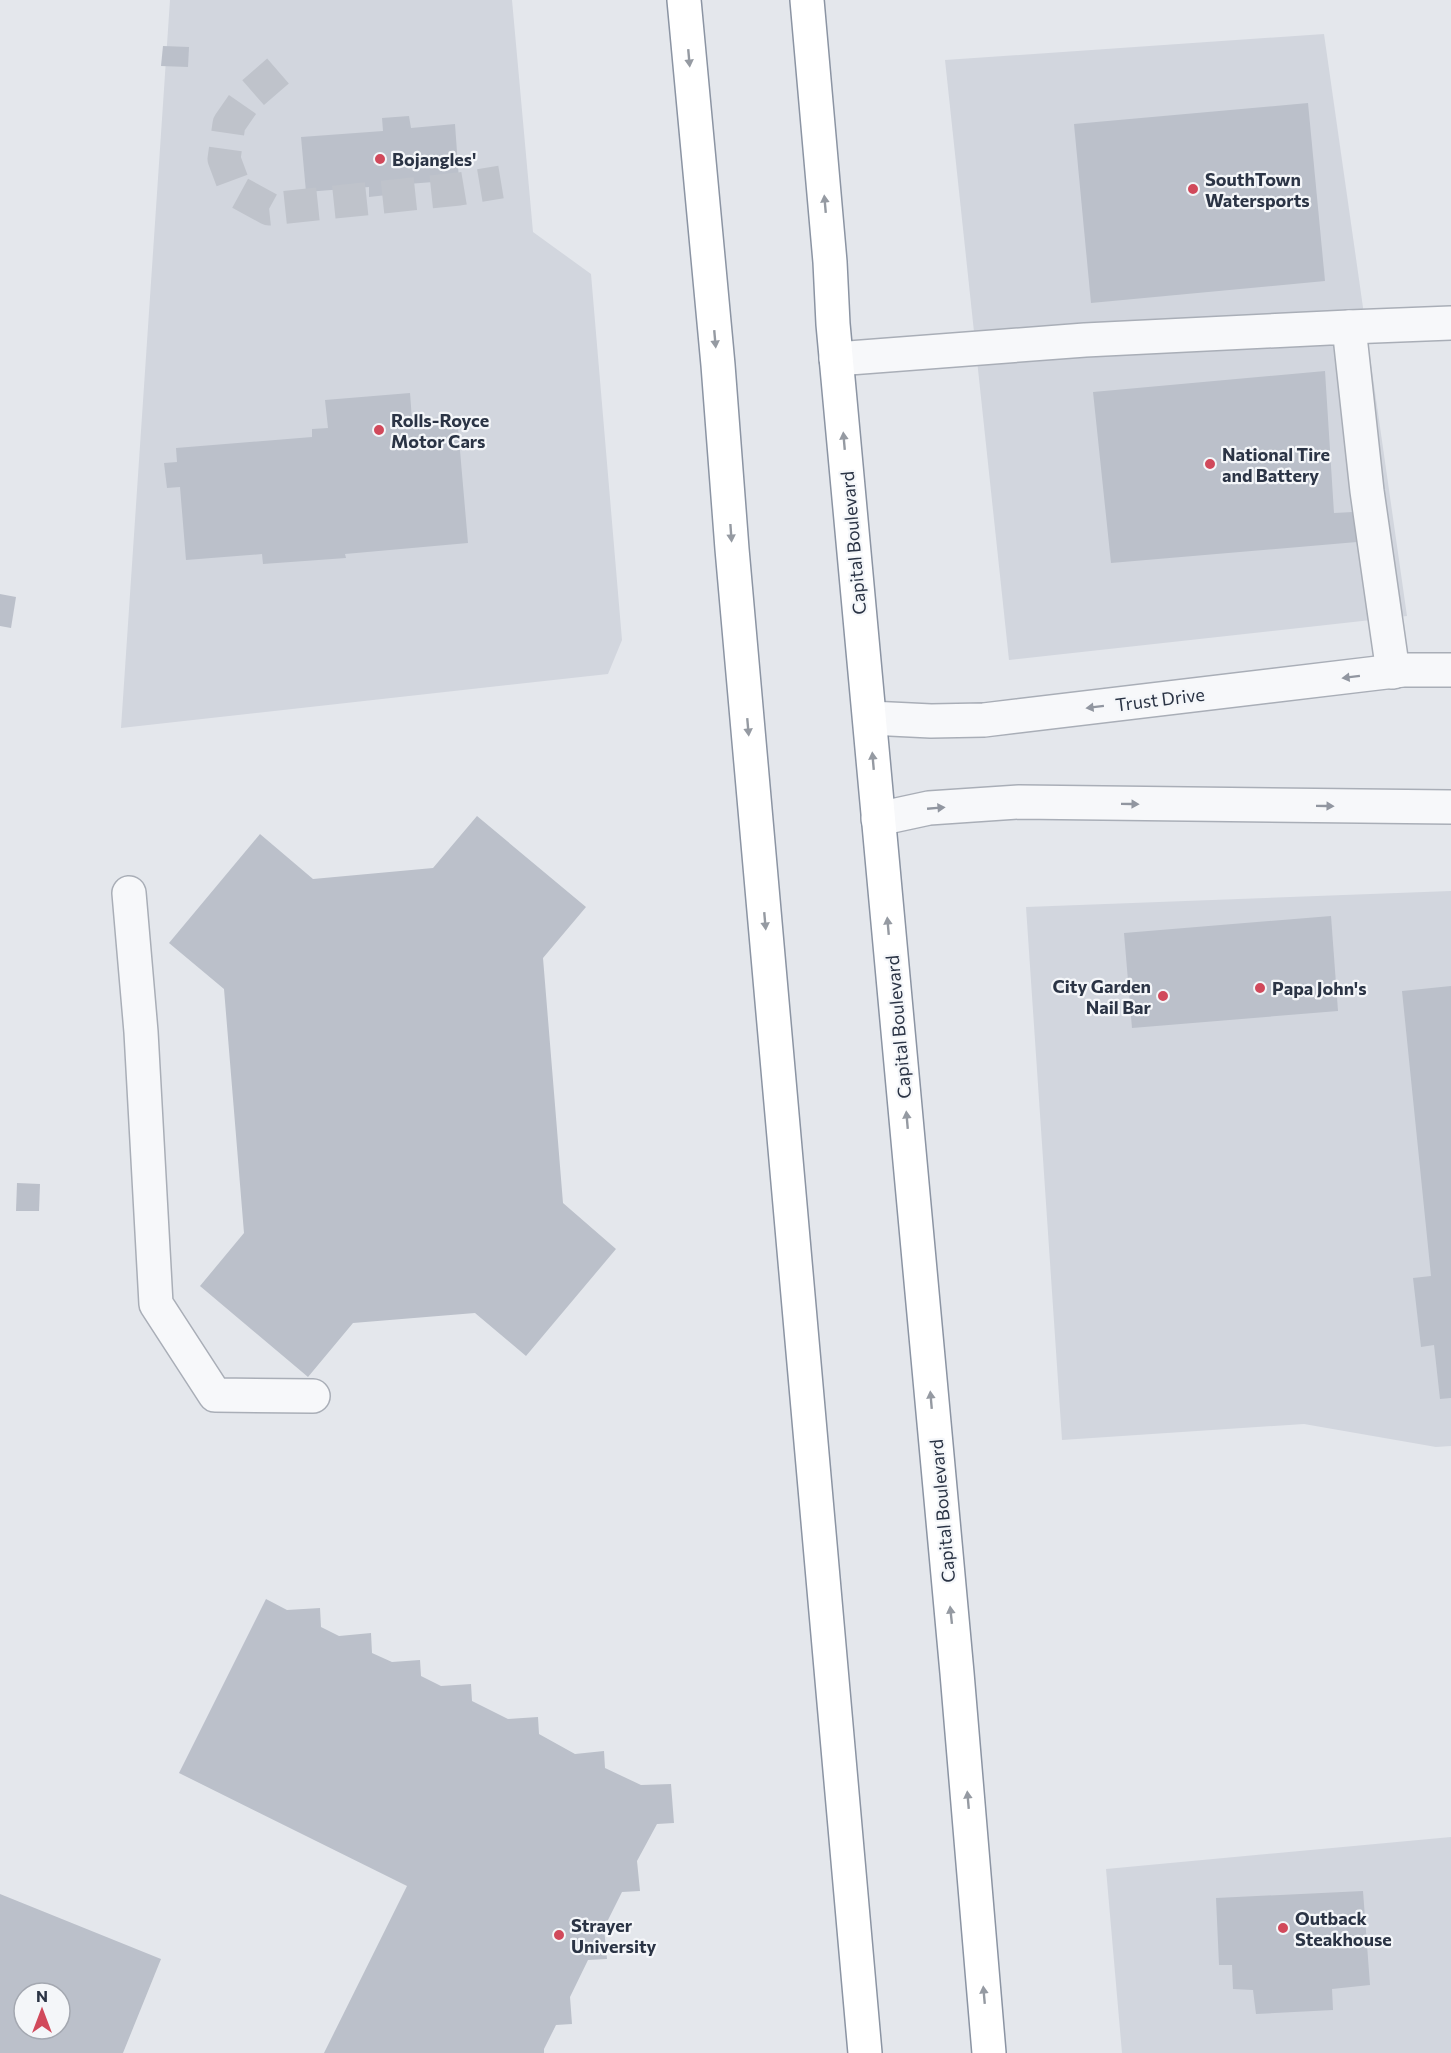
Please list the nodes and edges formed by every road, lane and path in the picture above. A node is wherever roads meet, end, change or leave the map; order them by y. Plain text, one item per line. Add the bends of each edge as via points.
1 (684, 0) edge
2 (807, 0) edge
3 (1451, 323) edge
4 (1349, 327) junction
5 (836, 359) junction
6 (1451, 670) edge
7 (1393, 672) junction
8 (870, 718) junction
9 (1451, 807) edge
10 (878, 819) junction
11 (129, 893) dead end
12 (313, 1396) dead end
13 (865, 2053) edge
14 (989, 2053) edge

1 -> 13 highway
5 -> 2 highway, Capital Boulevard
3 - 4 street
4 - 5 street via 1084,340
4 - 7 street
8 -> 5 highway, Capital Boulevard
6 - 7 street, Trust Drive
7 -> 8 street, Trust Drive via 984,720
10 -> 8 highway, Capital Boulevard
10 -> 9 street via 929,807 1019,802
14 -> 10 highway, Capital Boulevard
11 - 12 street via 156,1304 215,1395

